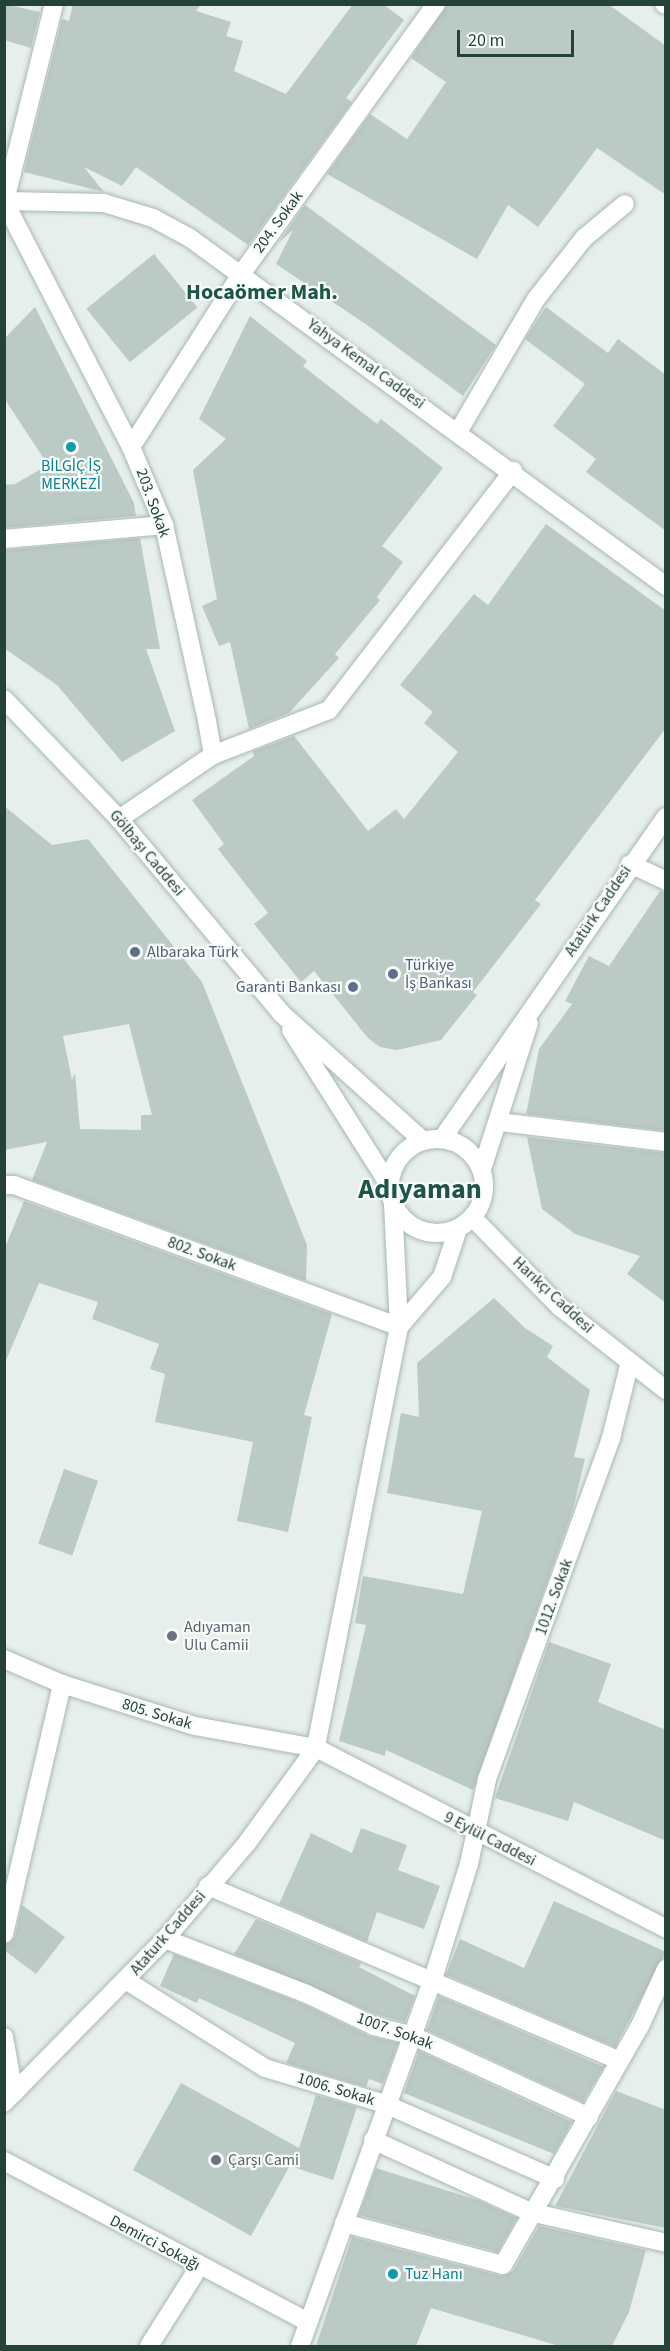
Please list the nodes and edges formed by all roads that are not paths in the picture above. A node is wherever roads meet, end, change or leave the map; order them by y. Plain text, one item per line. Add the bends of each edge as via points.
1 (54, 4) edge
2 (435, 4) edge
3 (5, 201) edge
4 (625, 204) dead end
5 (242, 273) junction
6 (458, 432) junction
7 (131, 447) junction
8 (513, 471) junction
9 (164, 525) junction
10 (4, 539) edge
11 (666, 586) edge
12 (4, 699) edge
13 (213, 755) junction
14 (666, 817) edge
15 (120, 819) junction
16 (630, 864) junction
17 (666, 881) edge
18 (534, 1008) junction
19 (281, 1013) junction
20 (499, 1122) junction
21 (442, 1139) junction
22 (423, 1141) junction
23 (666, 1142) edge
24 (482, 1169) junction
25 (4, 1185) edge
26 (392, 1195) junction
27 (466, 1223) junction
28 (399, 1327) junction
29 (630, 1362) junction
30 (666, 1390) edge
31 (4, 1659) edge
32 (62, 1684) junction
33 (316, 1748) junction
34 (477, 1832) junction
35 (208, 1886) junction
36 (666, 1929) edge
37 (4, 1934) edge
38 (165, 1939) junction
39 (666, 1969) edge
40 (127, 1981) junction
41 (432, 1982) junction
42 (411, 2034) junction
43 (4, 2037) edge
44 (617, 2060) junction
45 (9, 2098) edge
46 (385, 2104) junction
47 (589, 2117) junction
48 (373, 2140) junction
49 (4, 2161) edge
50 (555, 2179) junction
51 (530, 2212) junction
52 (344, 2223) junction
53 (666, 2243) edge
54 (199, 2267) junction
55 (308, 2322) junction
56 (149, 2346) edge
57 (300, 2346) edge

1 - 3 street
2 - 5 street, 204. Sokak
3 - 5 street, Yahya Kemal Caddesi via 104,203 153,219
3 - 7 street, 203. Sokak
4 - 6 street via 584,238 536,299
5 - 6 street, Yahya Kemal Caddesi
5 - 7 street, 204. Sokak
6 - 8 street, Yahya Kemal Caddesi
7 - 9 street, 203. Sokak
8 - 11 street, Yahya Kemal Caddesi
8 - 13 street via 329,710
9 - 10 street
9 - 13 street, 203. Sokak
12 - 15 street, Gölbaşı Caddesi
13 - 15 street
14 - 16 street, Atatürk Caddesi
15 - 19 street, Gölbaşı Caddesi
16 - 17 street
16 - 18 street, Atatürk Caddesi
18 - 20 street, Atatürk Caddesi
18 - 21 street, Atatürk Caddesi
19 - 22 street, Gölbaşı Caddesi
19 - 26 street, Gölbaşı Caddesi
20 - 23 street
20 - 24 street, Atatürk Caddesi
21 - 22 street
21 - 24 street via 466,1148
22 - 26 street via 397,1161
24 - 27 street via 484,1195
25 - 28 street, 802. Sokak via 14,1185
26 - 27 street via 402,1218 416,1229 442,1234
26 - 28 street
27 - 28 street via 442,1277
27 - 29 street, Harıkçı Caddesi via 560,1307
28 - 33 street
29 - 30 street, Harıkçı Caddesi
29 - 34 street, 1012. Sokak via 611,1438 487,1779
31 - 32 street, 805. Sokak
32 - 33 street, 805. Sokak via 195,1726
32 - 37 street
33 - 34 street, 9 Eylül Caddesi
33 - 35 street, Ataturk Caddesi via 247,1843
34 - 36 street, 9 Eylül Caddesi
34 - 41 street, 1012. Sokak
35 - 38 street, Ataturk Caddesi
35 - 41 street
38 - 40 street, Ataturk Caddesi
38 - 42 street, 1007. Sokak via 307,1994 374,2026
39 - 44 street via 640,2026
40 - 45 street, Ataturk Caddesi
40 - 46 street, 1006. Sokak via 265,2068
41 - 42 street, 1012. Sokak
41 - 44 street
42 - 46 street, 1012. Sokak
42 - 47 street, 1007. Sokak
43 - 45 street
44 - 47 street
46 - 48 street, 1012. Sokak
46 - 50 street, 1006. Sokak
47 - 50 street
48 - 51 street
48 - 52 street, 1012. Sokak
49 - 54 street, Demirci Sokağı
50 - 51 street
51 - 52 street via 503,2265
51 - 53 street
52 - 55 street, 1012. Sokak
54 - 55 street, Demirci Sokağı
54 - 56 street
55 - 57 street, 1012. Sokak

